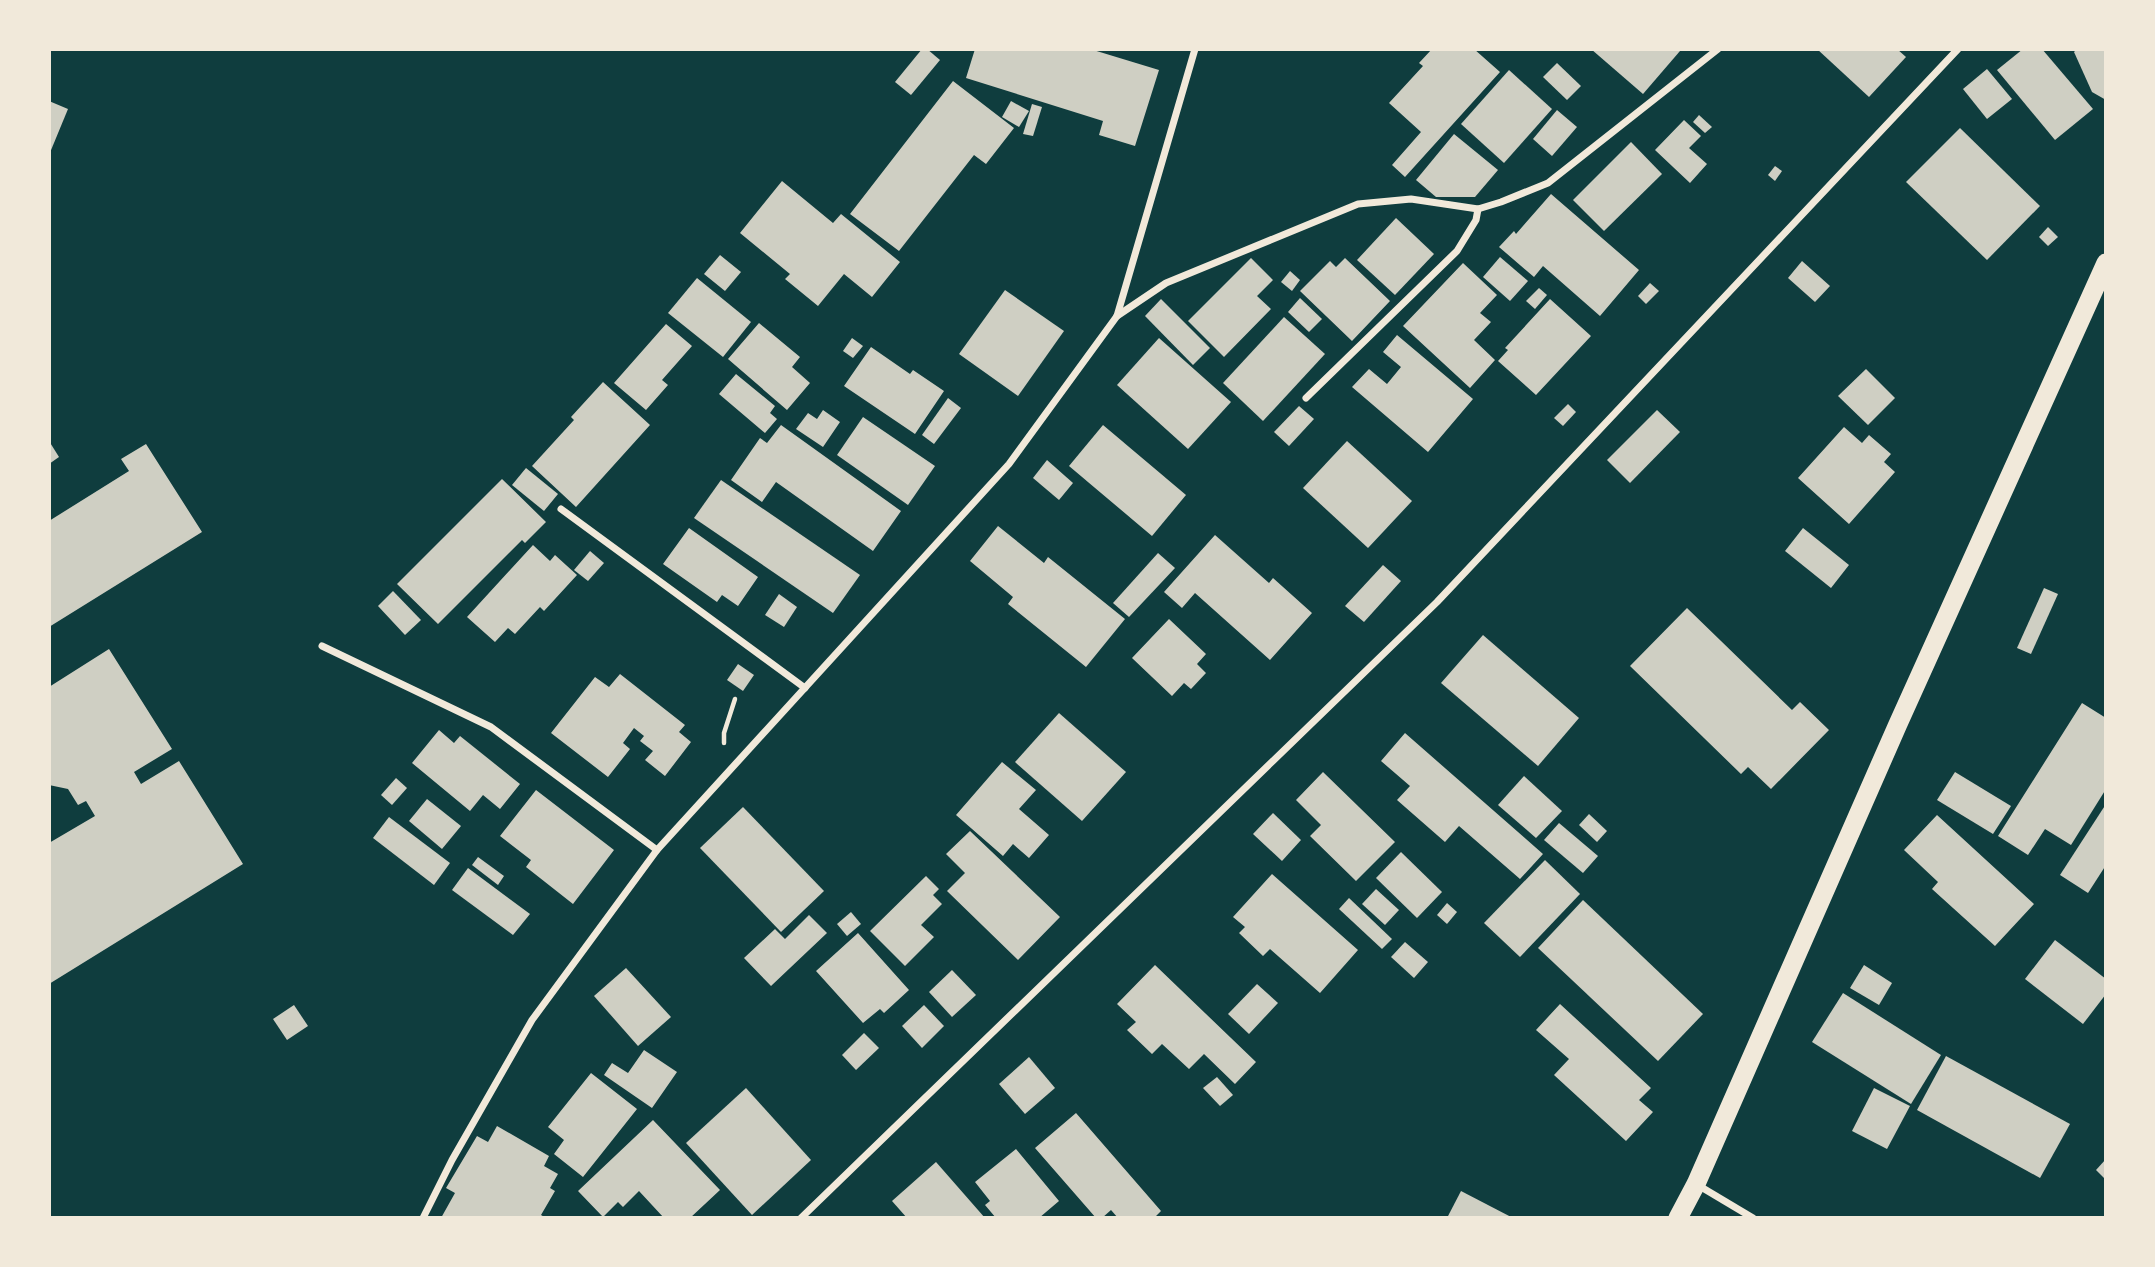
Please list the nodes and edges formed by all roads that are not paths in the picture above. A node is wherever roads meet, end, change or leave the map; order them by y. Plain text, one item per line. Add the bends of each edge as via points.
1 (1195, 49) edge
2 (1718, 49) edge
3 (1958, 49) edge
4 (1478, 209) junction
5 (2106, 263) edge
6 (1116, 316) junction
7 (1306, 398) dead end
8 (561, 509) dead end
9 (322, 646) dead end
10 (805, 688) junction
11 (657, 850) junction
12 (1696, 1184) junction
13 (423, 1218) edge
14 (801, 1218) edge
15 (1678, 1218) edge
16 (1753, 1218) edge

1 - 6 street
2 - 4 street via 1548,183
3 - 14 street via 1437,602
4 - 6 street via 1411,199 1358,204 1166,283
4 - 7 street via 1457,251
5 - 12 highway
6 - 10 street via 1009,464
8 - 10 street
9 - 11 street via 491,727
10 - 11 street
11 - 13 street via 532,1020
12 - 15 highway
12 - 16 street

